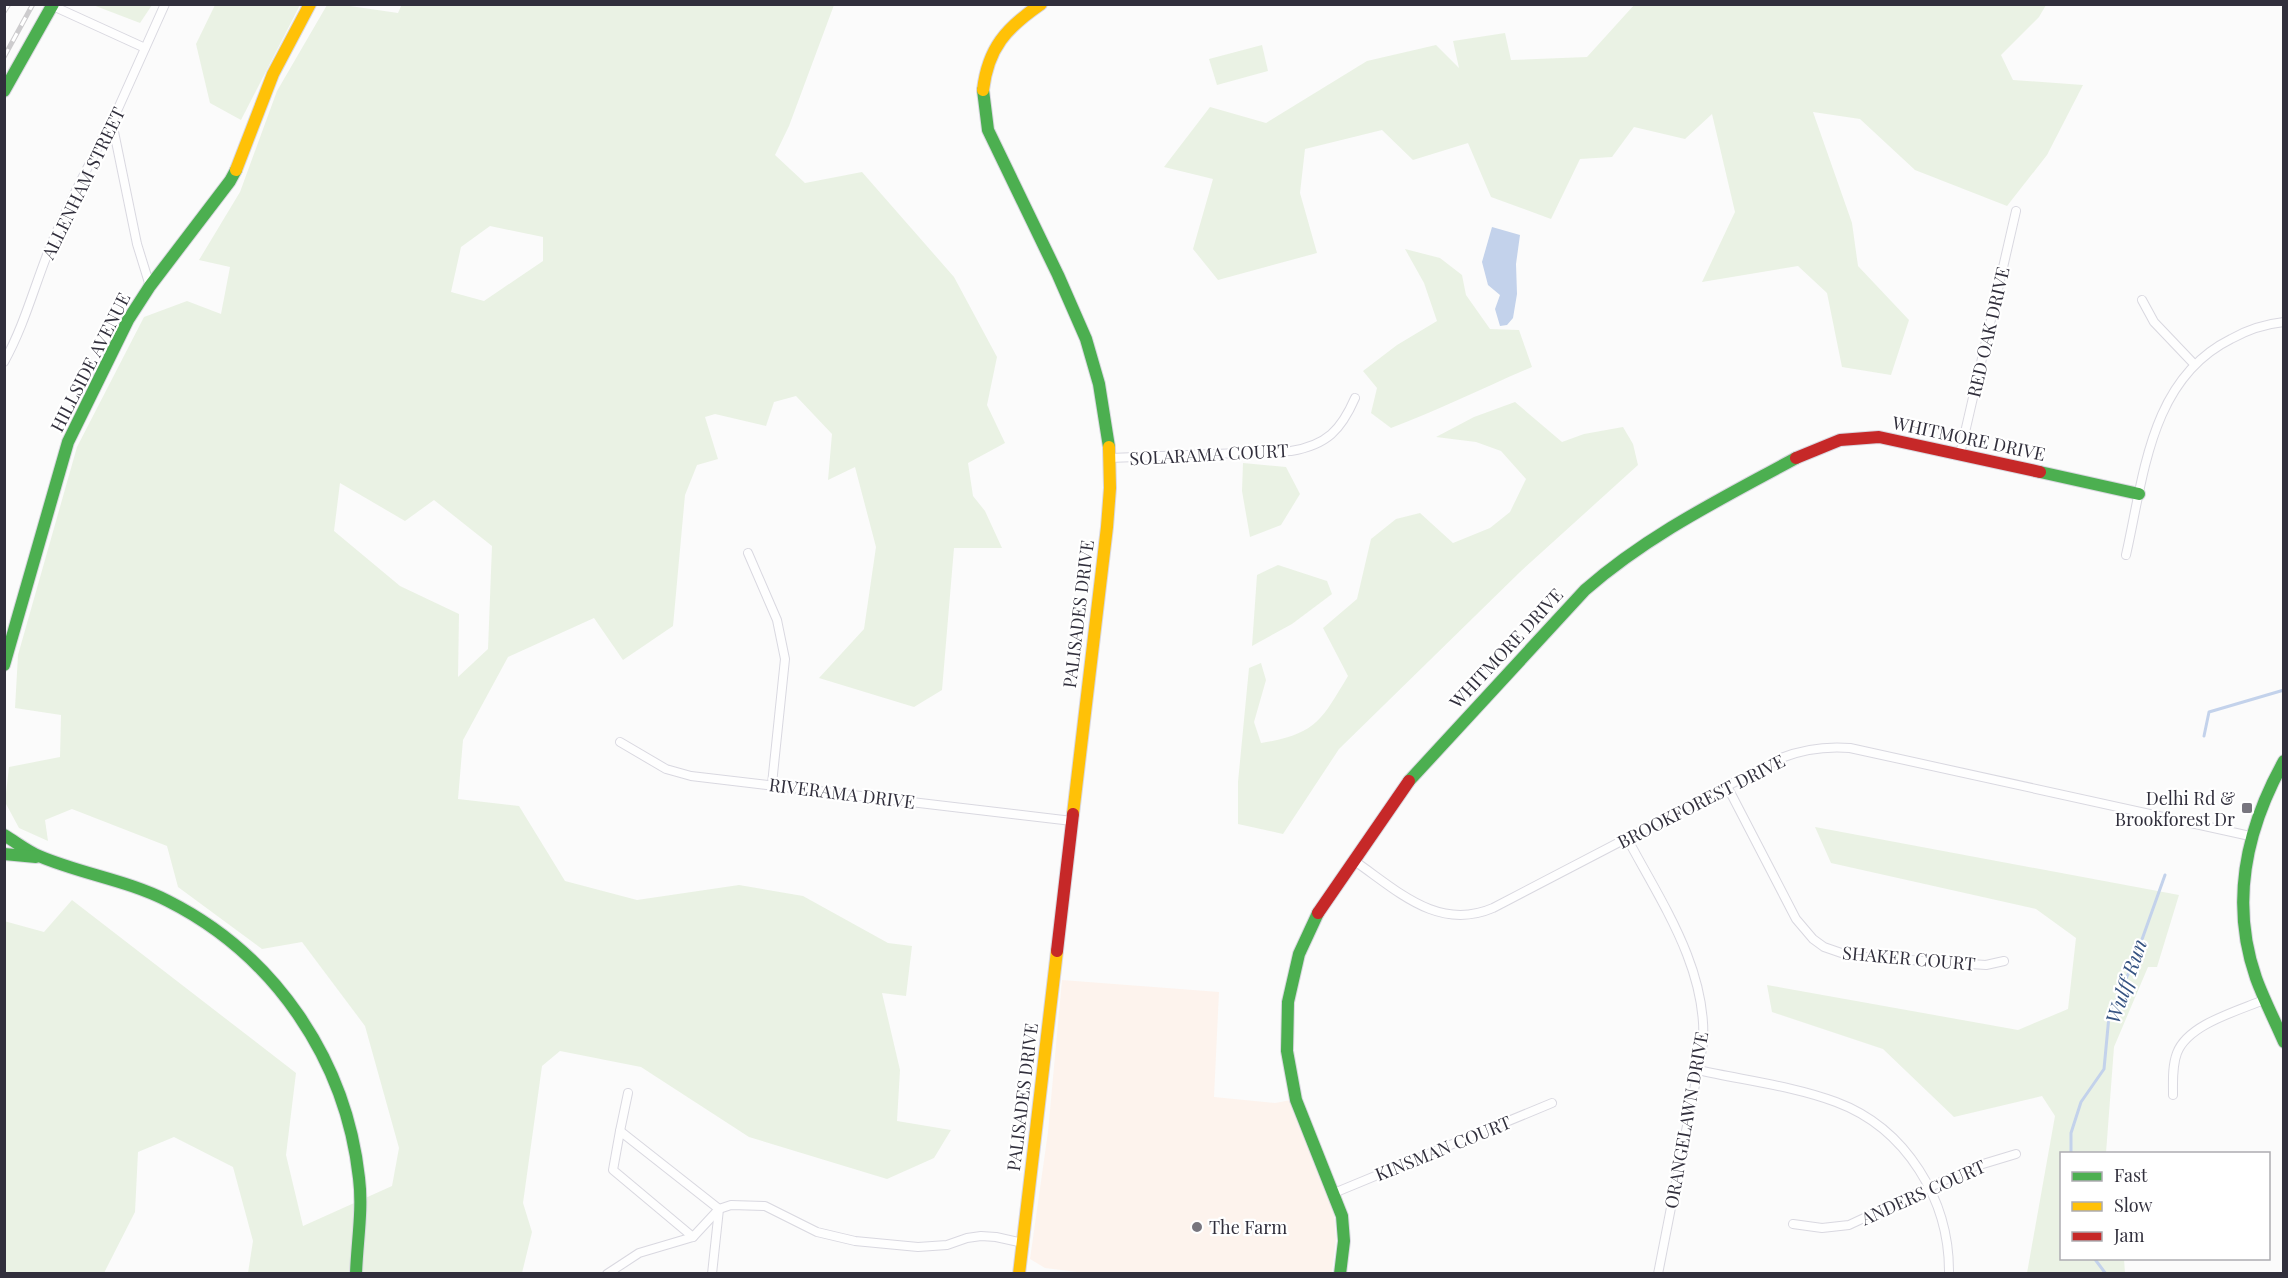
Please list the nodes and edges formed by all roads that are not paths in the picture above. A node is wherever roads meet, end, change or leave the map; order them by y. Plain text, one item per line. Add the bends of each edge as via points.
1 (165, 4) edge
2 (310, 4) edge
3 (1041, 4) edge
4 (53, 5) edge
5 (144, 48) junction
6 (4, 91) edge
7 (112, 122) junction
8 (2016, 211) dead end
9 (150, 286) junction
10 (2142, 300) dead end
11 (2283, 322) edge
12 (4, 362) edge
13 (2194, 364) junction
14 (1355, 398) dead end
15 (1960, 453) junction
16 (1110, 458) junction
17 (2139, 494) junction
18 (748, 553) dead end
19 (2126, 555) dead end
20 (4, 665) edge
21 (620, 742) dead end
22 (2283, 761) edge
23 (772, 784) junction
24 (1727, 786) junction
25 (1072, 821) junction
26 (4, 835) edge
27 (2250, 837) junction
28 (1627, 838) junction
29 (4, 854) edge
30 (43, 858) junction
31 (1353, 860) junction
32 (2004, 961) dead end
33 (2266, 999) junction
34 (2283, 1042) edge
35 (1698, 1070) junction
36 (627, 1093) dead end
37 (2173, 1095) dead end
38 (1552, 1103) dead end
39 (620, 1131) junction
40 (2016, 1154) dead end
41 (1930, 1188) junction
42 (1334, 1193) junction
43 (719, 1209) junction
44 (1793, 1224) dead end
45 (693, 1236) junction
46 (1023, 1243) junction
47 (356, 1274) edge
48 (607, 1274) edge
49 (712, 1274) edge
50 (1019, 1274) edge
51 (1340, 1274) edge
52 (1658, 1274) edge
53 (1949, 1274) edge

1 - 5 street, ALLENHAM STREET
2 - 9 street, HILLSIDE AVENUE via 273,74 234,173
3 - 16 street, PALISADES DRIVE via 1014,22 990,55 983,81 983,112 1090,349 1104,401
4 - 5 street
4 - 6 street
5 - 7 street, ALLENHAM STREET
7 - 9 street via 137,244
7 - 12 street, ALLENHAM STREET via 60,225 19,334
8 - 15 street, RED OAK DRIVE
9 - 20 street, HILLSIDE AVENUE via 128,320 68,442
10 - 13 street via 2154,322
11 - 13 street via 2244,332
13 - 17 street via 2160,413
14 - 16 street, SOLARAMA COURT via 1338,429 1304,449
15 - 17 street, WHITMORE DRIVE
15 - 31 street, WHITMORE DRIVE via 1886,437 1832,442 1679,520 1633,549 1586,590 1423,764
16 - 25 street, PALISADES DRIVE via 1107,520
17 - 19 street
18 - 23 street via 777,620 785,659
21 - 23 street, RIVERAMA DRIVE via 678,773
22 - 27 street via 2266,792
23 - 25 street, RIVERAMA DRIVE
24 - 27 street, BROOKFOREST DRIVE via 1798,752 1850,748
24 - 28 street, BROOKFOREST DRIVE
24 - 32 street, SHAKER COURT via 1796,919 1824,947 1858,957 1986,965
25 - 46 street, PALISADES DRIVE
26 - 30 street
27 - 33 street via 2244,872 2244,926 2253,970
28 - 31 street, BROOKFOREST DRIVE via 1493,908 1461,917 1421,906
28 - 35 street, ORANGELAWN DRIVE via 1691,963 1703,1008
29 - 30 street
30 - 47 street via 137,887 192,913 243,950 292,1003 324,1057 350,1124 360,1191
31 - 42 street, WHITMORE DRIVE via 1322,905 1299,954 1286,1029 1296,1100
33 - 34 street
33 - 37 street via 2187,1036 2176,1054
35 - 41 street via 1814,1095 1852,1109 1889,1134 1911,1157
35 - 52 street, ORANGELAWN DRIVE
36 - 39 street
38 - 42 street, KINSMAN COURT
39 - 43 street
39 - 45 street via 613,1170
40 - 41 street, ANDERS COURT via 1973,1167
41 - 44 street, ANDERS COURT via 1849,1225 1822,1228
41 - 53 street via 1946,1235
42 - 51 street, WHITMORE DRIVE via 1344,1228
43 - 45 street
43 - 46 street via 731,1205 765,1206 817,1232 875,1244 947,1245 981,1236
43 - 49 street
45 - 48 street via 639,1253
46 - 50 street, PALISADES DRIVE

